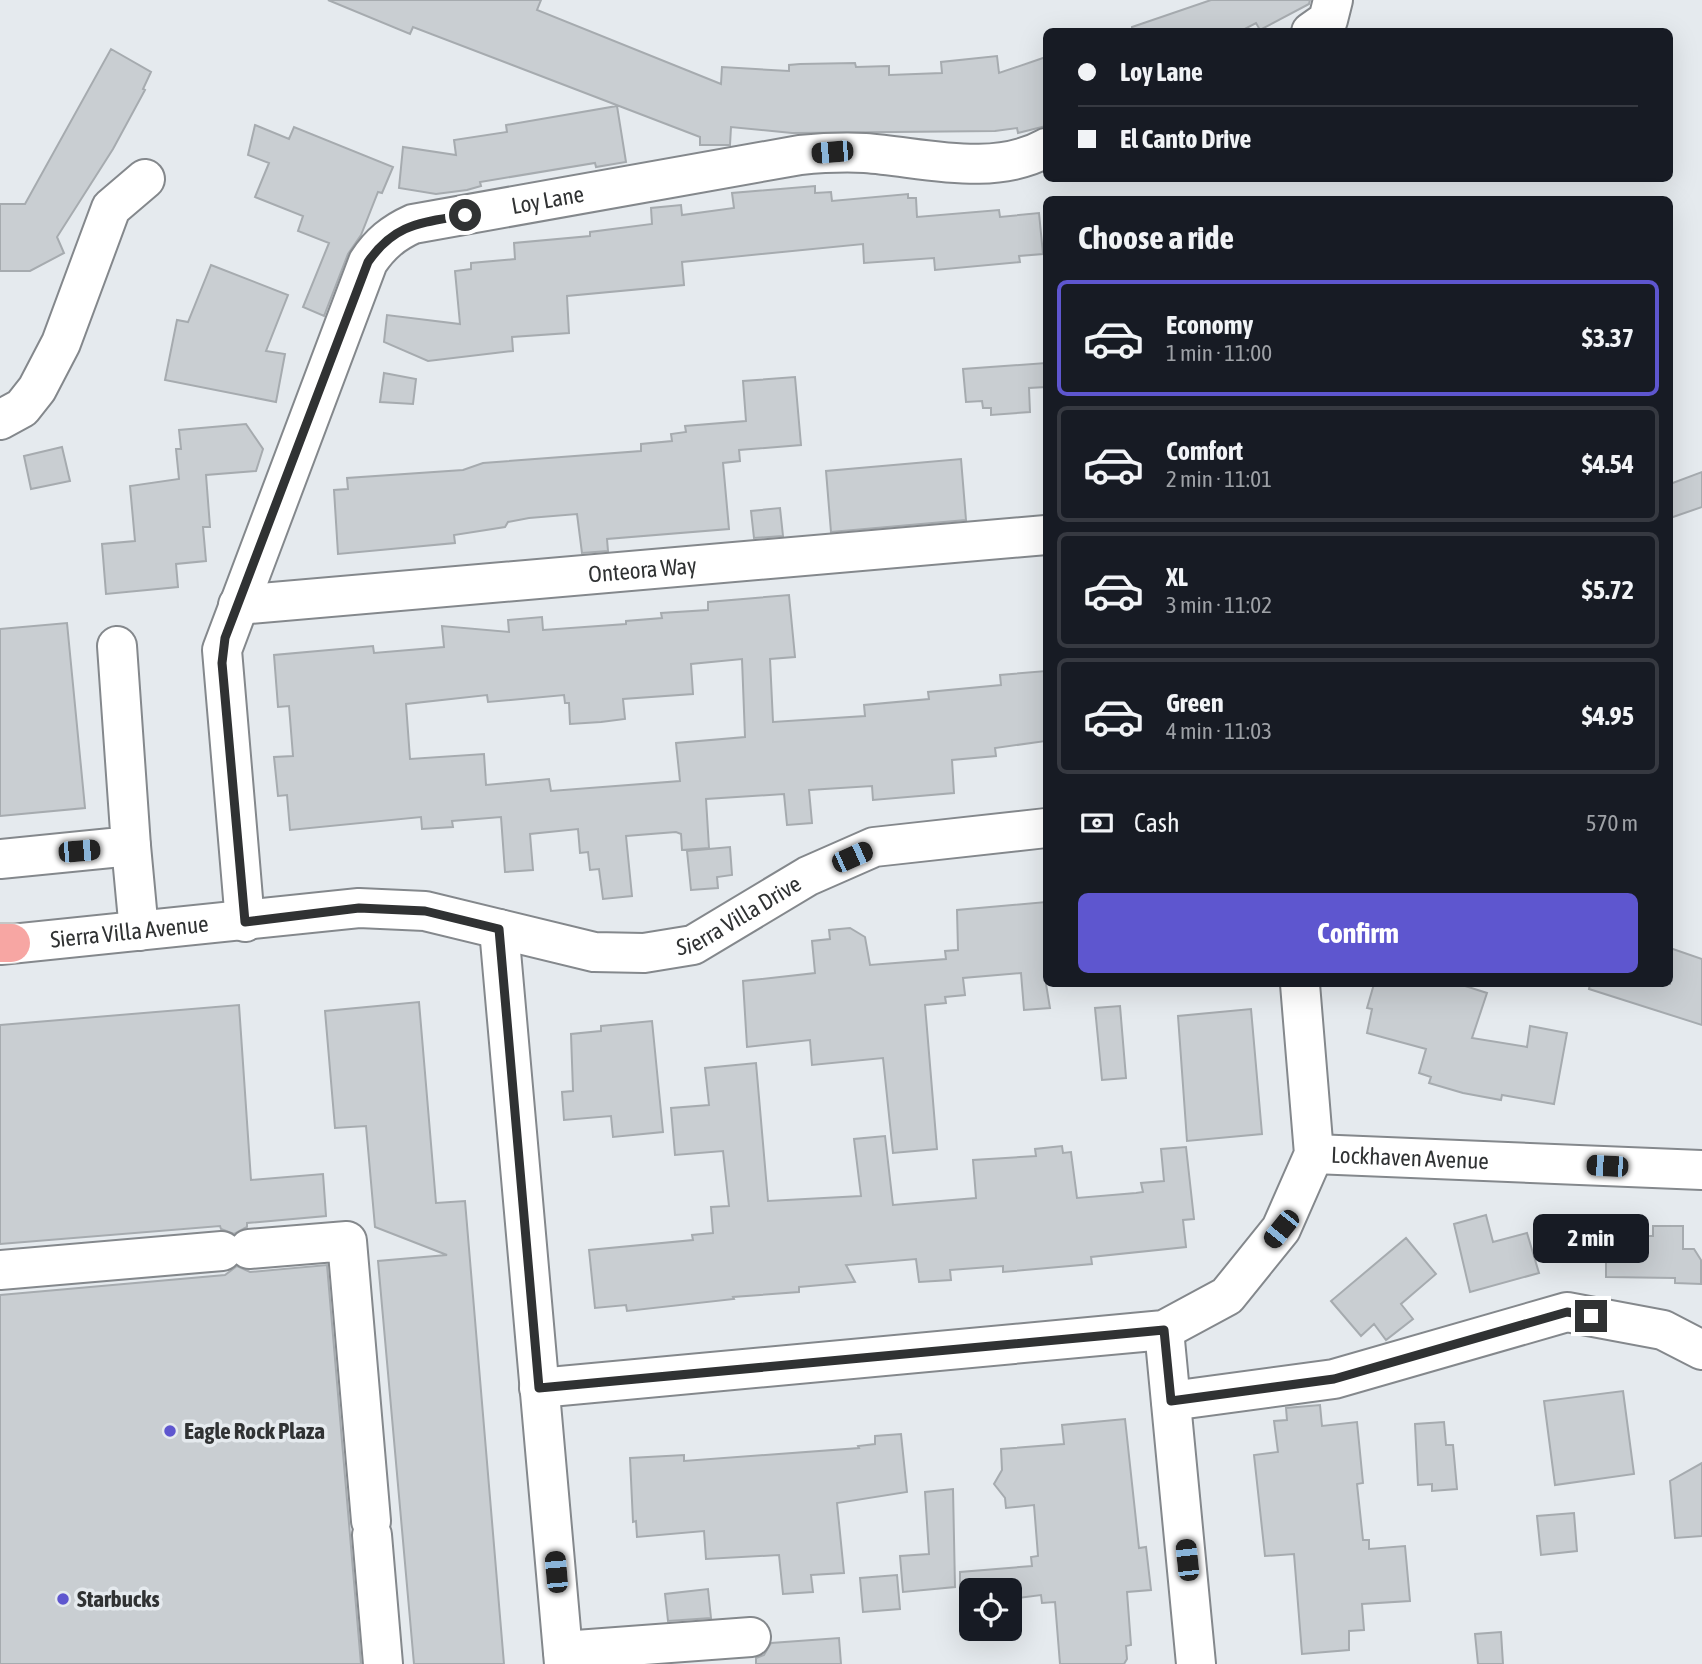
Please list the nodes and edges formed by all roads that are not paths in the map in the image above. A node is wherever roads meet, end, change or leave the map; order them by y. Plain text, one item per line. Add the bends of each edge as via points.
1 (1333, 0) edge
2 (1317, 28) edge
3 (1043, 149) edge
4 (145, 179) dead end
5 (0, 420) edge
6 (1043, 536) edge
7 (238, 605) junction
8 (117, 646) dead end
9 (1043, 828) edge
10 (131, 846) junction
11 (0, 859) edge
12 (425, 911) joint
13 (245, 922) junction
14 (499, 929) junction
15 (139, 931) junction
16 (4, 943) edge
17 (1300, 987) edge
18 (1314, 1154) junction
19 (1702, 1170) edge
20 (0, 1270) edge
21 (1164, 1330) junction
22 (1702, 1350) edge
23 (539, 1388) junction
24 (1171, 1401) junction
25 (751, 1637) dead end
26 (564, 1658) edge
27 (383, 1664) edge
28 (1196, 1664) edge

1 - 2 street via 1328,20
3 - 7 street, Loy Lane via 1006,160 966,164 865,153 800,155 413,224 396,232 380,244 368,262
4 - 5 street via 111,208 61,343 37,389 22,408
6 - 7 street, Onteora Way
7 - 13 street, Loy Lane via 225,638 222,663
8 - 10 street
9 - 14 street, Sierra Villa Drive via 874,847 807,876 694,945 644,953 594,953
10 - 11 street
10 - 15 street
12 - 13 street, Sierra Villa Avenue via 359,908
12 - 14 street, Sierra Villa Drive
13 - 15 street, Sierra Villa Avenue
14 - 23 street
15 - 16 street, Sierra Villa Avenue
17 - 18 street
18 - 19 street, Lockhaven Avenue
18 - 21 street, Lockhaven Avenue via 1281,1229 1227,1296
20 - 27 street via 347,1241
21 - 23 street, Lockhaven Avenue
21 - 24 street
22 - 24 street via 1663,1330 1567,1312 1334,1379
23 - 26 street
24 - 28 street
25 - 26 street

